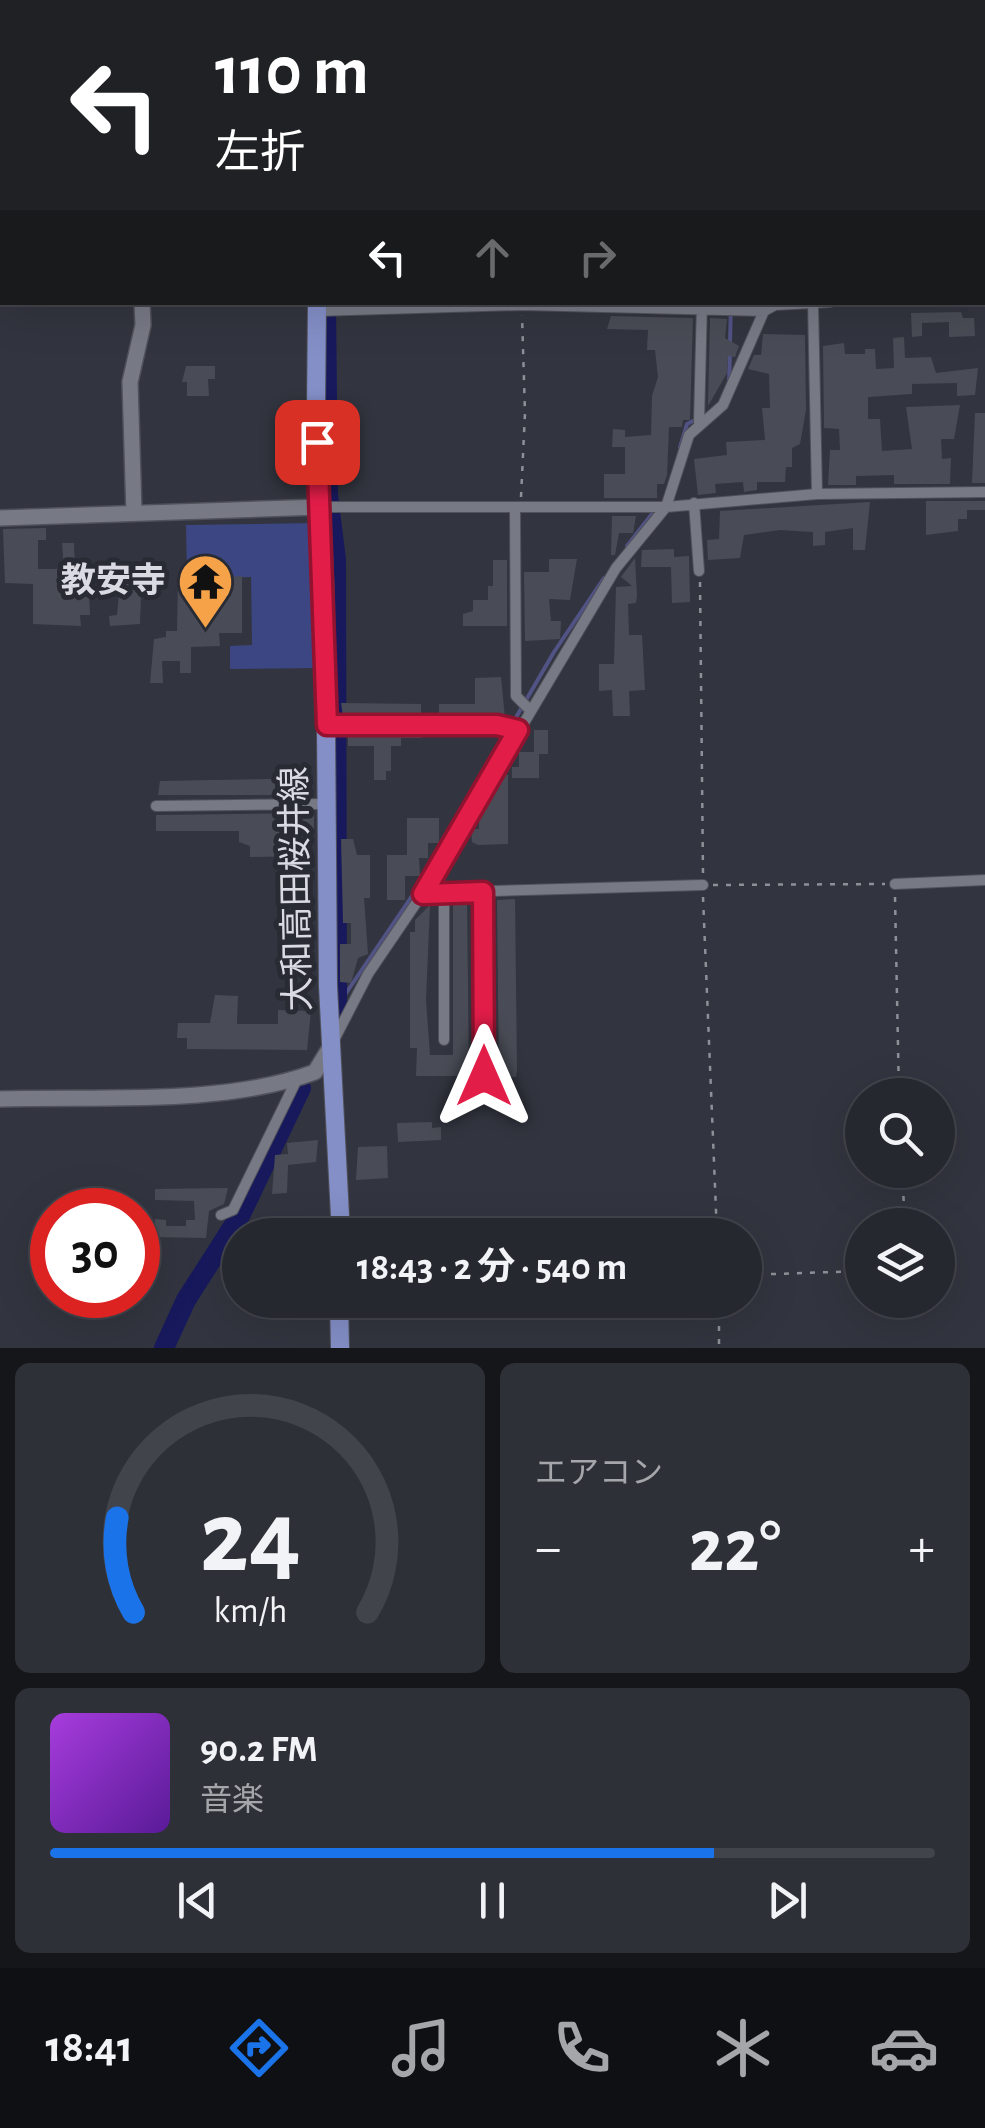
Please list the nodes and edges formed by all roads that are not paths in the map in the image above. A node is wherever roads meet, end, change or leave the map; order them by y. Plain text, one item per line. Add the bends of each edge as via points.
1 (142, 305) edge
2 (775, 305) edge
3 (813, 305) edge
4 (703, 306) edge
5 (321, 309) edge
6 (764, 311) junction
7 (699, 422) junction
8 (985, 492) edge
9 (817, 494) junction
10 (694, 504) junction
11 (326, 507) junction
12 (666, 507) junction
13 (518, 508) junction
14 (134, 513) junction
15 (0, 518) edge
16 (700, 571) road end
17 (530, 710) junction
18 (333, 725) junction
19 (518, 730) junction
20 (328, 804) junction
21 (156, 806) dead end
22 (985, 880) edge
23 (895, 884) road end
24 (703, 885) road end
25 (483, 892) junction
26 (444, 893) junction
27 (423, 894) junction
28 (444, 1040) dead end
29 (332, 1043) junction
30 (484, 1076) dead end
31 (297, 1079) junction
32 (0, 1099) edge
33 (221, 1215) dead end
34 (339, 1218) edge
35 (340, 1318) edge
36 (340, 1348) edge

1 - 14 street via 130,382
2 - 6 street
3 - 9 street
4 - 5 street
4 - 6 street
4 - 7 street
5 - 11 main road, 大和高田桜井線
6 - 7 street via 722,405
7 - 12 street
8 - 9 street
9 - 10 street
10 - 12 street
10 - 16 street
11 - 13 street
11 - 14 street
11 - 18 main road, 大和高田桜井線
12 - 13 street
12 - 17 street via 616,568
13 - 17 street via 516,696
14 - 15 street
17 - 19 street
18 - 19 street
18 - 20 main road, 大和高田桜井線
19 - 27 street
20 - 21 street
20 - 29 main road, 大和高田桜井線
22 - 23 street
24 - 25 street
25 - 26 street
25 - 30 street
26 - 27 street
26 - 28 street
27 - 29 street via 368,974
29 - 31 street via 325,1063
29 - 34 main road, 大和高田桜井線
31 - 32 street via 179,1094
31 - 33 street via 233,1210
35 - 36 main road

